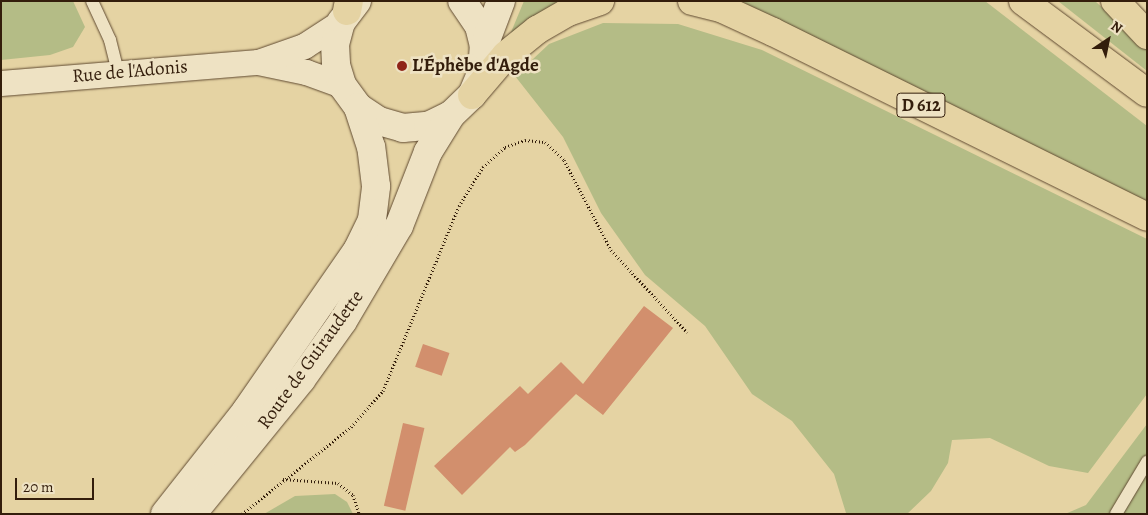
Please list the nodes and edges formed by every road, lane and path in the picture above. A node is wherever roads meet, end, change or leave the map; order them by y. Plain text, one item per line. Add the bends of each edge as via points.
1 (92, 1) edge
2 (462, 1) edge
3 (501, 1) edge
4 (600, 1) edge
5 (692, 1) edge
6 (1023, 1) edge
7 (1115, 1) edge
8 (348, 9) edge
9 (1147, 35) edge
10 (484, 46) junction
11 (258, 62) junction
12 (118, 72) junction
13 (1, 83) edge
14 (1147, 93) edge
15 (472, 95) junction
16 (350, 96) junction
17 (451, 115) junction
18 (1147, 217) edge
19 (687, 332) dead end
20 (1147, 462) edge
21 (283, 479) junction
22 (165, 514) edge
23 (192, 514) edge
24 (242, 514) edge
25 (360, 514) edge
26 (1116, 514) edge

1 - 12 lane via 110,40
2 - 10 street via 479,26
3 - 10 street
4 - 15 highway via 568,12 537,30 506,55
5 - 18 highway, D 612 via 723,9 773,32
6 - 14 highway
7 - 9 highway
8 - 11 street, Rue de l'Adonis via 304,46
8 - 16 street, Route de Guiraudette via 335,51
10 - 15 street via 482,72
11 - 12 street, Rue de l'Adonis
11 - 16 street, Rue de l'Adonis via 306,72
12 - 13 street, Rue de l'Adonis
15 - 17 street
16 - 17 street via 379,121 403,128 428,126
16 - 22 street, Route de Guiraudette via 371,147 376,186 372,220 358,249 246,411
17 - 23 street, Route de Guiraudette via 428,152 399,226 343,321 301,380
19 - 21 path via 611,250 564,160 545,142 525,140 505,147 483,167 459,206 383,391 351,427
20 - 26 lane
21 - 24 path
21 - 25 path via 338,483 353,495

